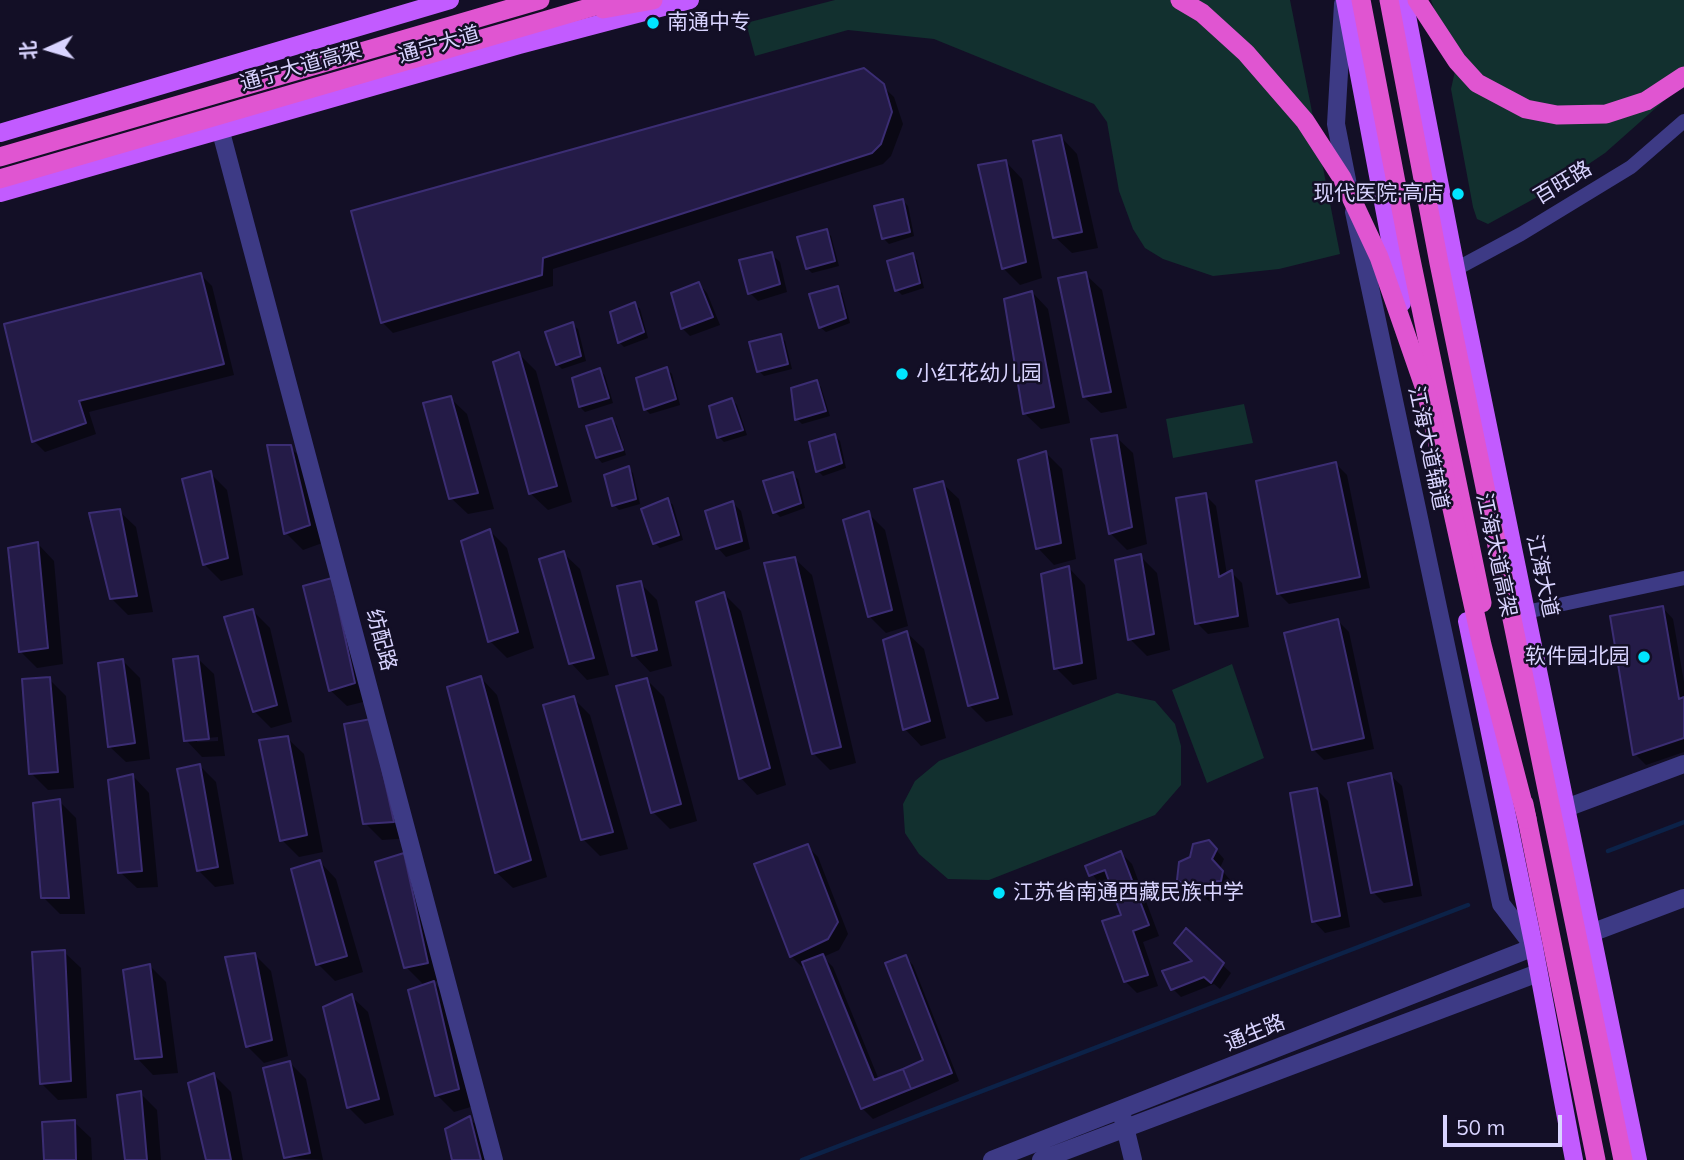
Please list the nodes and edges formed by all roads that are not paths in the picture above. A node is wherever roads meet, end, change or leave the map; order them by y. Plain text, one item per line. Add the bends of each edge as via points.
1 (450, 0) edge
2 (540, 0) edge
3 (615, 0) edge
4 (653, 0) edge
5 (690, 0) edge
6 (1180, 0) edge
7 (1344, 0) edge
8 (1361, 0) edge
9 (1389, 0) edge
10 (1404, 0) edge
11 (1417, 0) edge
12 (547, 19) junction
13 (1684, 76) edge
14 (1684, 121) edge
15 (221, 132) junction
16 (0, 133) edge
17 (0, 157) edge
18 (0, 179) edge
19 (0, 193) edge
20 (1456, 269) junction
21 (1684, 578) edge
22 (1526, 612) junction
23 (1684, 764) edge
24 (1566, 808) junction
25 (1527, 818) junction
26 (1684, 898) edge
27 (1591, 933) junction
28 (1534, 947) junction
29 (1538, 973) junction
30 (1124, 1120) junction
31 (494, 1160) edge
32 (992, 1160) edge
33 (1041, 1160) edge
34 (1133, 1160) edge
35 (1574, 1160) edge
36 (1596, 1160) edge
37 (1623, 1160) edge
38 (1638, 1160) edge

1 - 16 main road, 通宁大道
2 - 17 highway, 通宁大道高架
3 - 12 highway, 通宁大道高架
4 - 12 highway
5 - 15 main road, 通宁大道
6 - 25 highway, bridge via 1202,13 1246,53 1305,121 1342,178 1379,257 1427,395 1482,645
7 - 28 main road
7 - 28 street, 江海大道辅道 via 1336,124 1501,904
8 - 25 highway, 江海大道高架, bridge
9 - 37 highway, 江海大道高架
10 - 20 main road, 江海大道
11 - 13 highway via 1477,83 1526,108 1557,115 1606,114 1646,101
12 - 18 highway, 通宁大道高架
14 - 20 street, 百旺路 via 1631,167
15 - 19 main road, 通宁大道
15 - 31 street, 纺配路
20 - 22 main road, 江海大道
21 - 22 street
22 - 24 main road, 江海大道
23 - 24 street
24 - 27 main road, 江海大道
25 - 36 highway, 江海大道高架
26 - 27 street
27 - 38 main road, 江海大道
28 - 29 main road
28 - 30 street, 通生路
29 - 30 street, 通生路
29 - 35 main road
30 - 32 street, 通生路
30 - 33 street, 通生路
30 - 34 street

